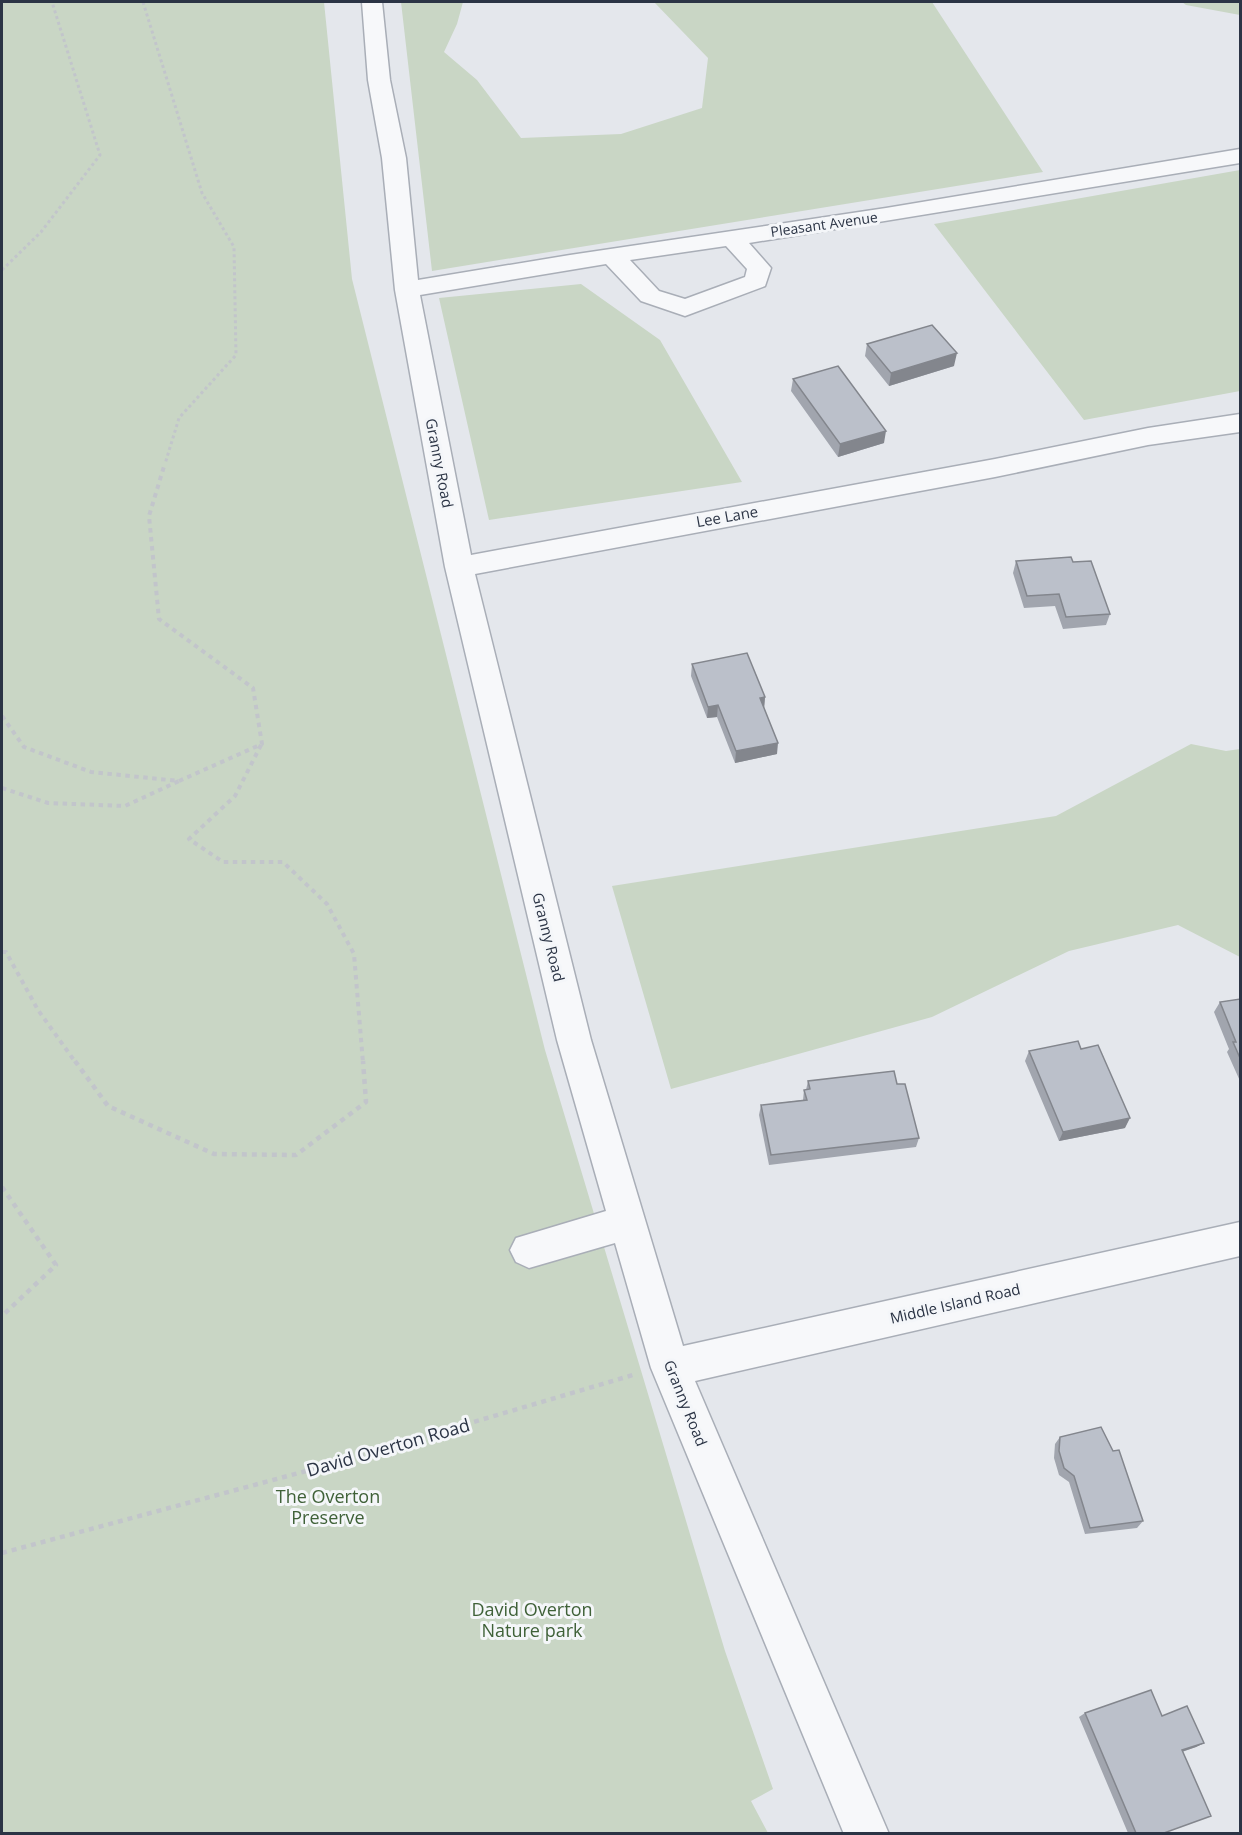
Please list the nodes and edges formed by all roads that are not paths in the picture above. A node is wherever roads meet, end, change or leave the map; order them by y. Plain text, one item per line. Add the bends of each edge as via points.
1 (372, 2) edge
2 (1240, 156) edge
3 (732, 238) junction
4 (612, 256) junction
5 (407, 290) junction
6 (1240, 423) edge
7 (459, 567) junction
8 (627, 1222) junction
9 (1240, 1239) edge
10 (529, 1250) dead end
11 (670, 1368) junction
12 (867, 1833) edge

1 - 5 street, Granny Road
2 - 3 street, Pleasant Avenue
3 - 4 street, Pleasant Avenue
3 - 4 street via 759,268 756,281 685,308 650,296
4 - 5 street, Pleasant Avenue
5 - 7 street, Granny Road
6 - 7 street, Lee Lane
7 - 8 street, Granny Road via 574,1040
8 - 10 street
8 - 11 street, Granny Road
9 - 11 street, Middle Island Road
11 - 12 street, Granny Road

